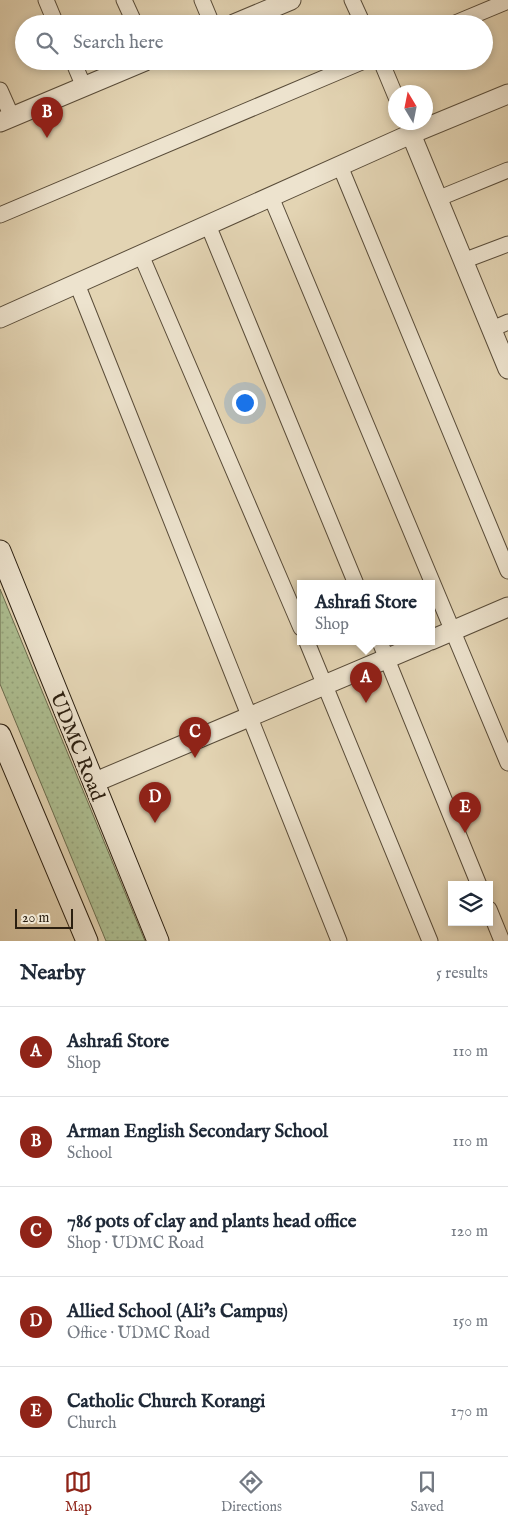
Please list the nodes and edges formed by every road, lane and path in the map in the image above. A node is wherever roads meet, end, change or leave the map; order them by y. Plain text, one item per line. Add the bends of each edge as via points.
1 (46, 0) edge
2 (124, 0) edge
3 (202, 0) edge
4 (352, 0) edge
5 (508, 1) edge
6 (281, 2) edge
7 (52, 15) edge
8 (130, 15) edge
9 (208, 15) edge
10 (253, 15) edge
11 (359, 15) edge
12 (475, 15) edge
13 (77, 70) edge
14 (124, 70) edge
15 (343, 70) edge
16 (385, 70) edge
17 (391, 85) edge
18 (84, 87) junction
19 (0, 90) edge
20 (508, 94) edge
21 (6, 120) edge
22 (433, 120) edge
23 (405, 130) edge
24 (410, 130) edge
25 (340, 166) junction
26 (508, 170) edge
27 (271, 197) junction
28 (438, 198) junction
29 (0, 215) edge
30 (208, 225) junction
31 (508, 244) edge
32 (141, 255) junction
33 (463, 261) junction
34 (77, 284) junction
35 (0, 318) edge
36 (500, 326) edge
37 (508, 369) edge
38 (0, 551) edge
39 (508, 571) edge
40 (354, 580) edge
41 (432, 580) edge
42 (435, 587) edge
43 (508, 607) edge
44 (297, 619) edge
45 (453, 630) junction
46 (435, 638) edge
47 (308, 645) edge
48 (410, 645) edge
49 (384, 650) edge
50 (325, 684) junction
51 (248, 716) junction
52 (0, 734) edge
53 (508, 763) edge
54 (93, 783) junction
55 (477, 881) edge
56 (493, 919) edge
57 (87, 941) edge
58 (158, 941) edge
59 (338, 941) edge
60 (430, 941) edge
61 (502, 941) edge

1 - 7 street
2 - 8 street
3 - 9 street
4 - 11 street
5 - 12 street
6 - 10 street
13 - 18 street
14 - 18 street
15 - 29 street
16 - 17 street
18 - 21 street
19 - 21 street
20 - 22 street
23 - 25 street
24 - 28 street
25 - 27 street
25 - 39 street
26 - 28 street
27 - 30 street
27 - 41 street
28 - 33 street
30 - 32 street
30 - 40 street
31 - 33 street
32 - 34 street
32 - 44 street
33 - 36 street
34 - 35 street
34 - 51 street
36 - 37 street
38 - 54 main road, UDMC Road
42 - 45 street
43 - 45 street
45 - 46 street
45 - 53 street
47 - 50 street
48 - 49 street
49 - 50 street
49 - 55 street
50 - 51 street
50 - 60 street
51 - 54 street
51 - 59 street
52 - 57 main road
54 - 58 main road, UDMC Road
56 - 61 street

